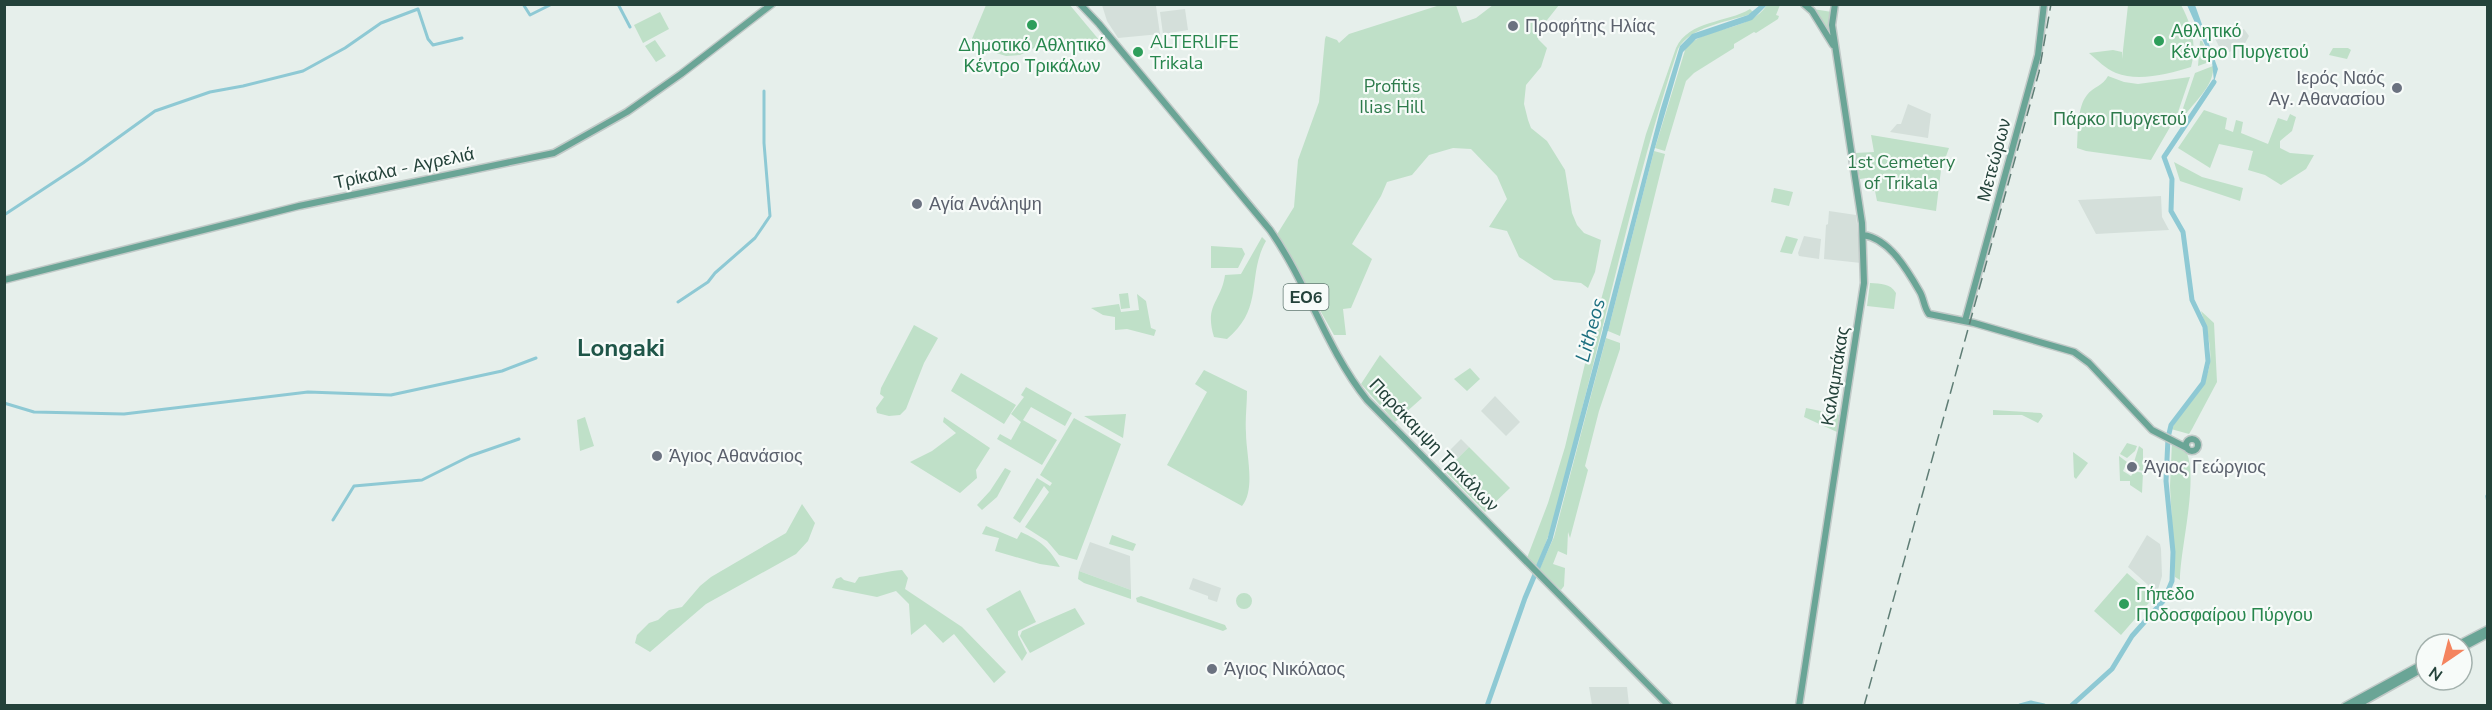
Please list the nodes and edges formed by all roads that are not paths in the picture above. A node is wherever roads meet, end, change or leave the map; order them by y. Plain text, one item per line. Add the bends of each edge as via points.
1 (772, 4) edge
2 (1080, 4) edge
3 (1086, 4) edge
4 (1804, 4) edge
5 (1835, 4) edge
6 (2044, 4) edge
7 (1099, 24) junction
8 (1836, 51) junction
9 (1863, 235) junction
10 (4, 280) edge
11 (1965, 321) junction
12 (2188, 445) dead end
13 (2414, 668) edge
14 (2414, 674) edge
15 (1669, 705) edge
16 (1799, 705) edge
17 (2345, 705) edge
18 (2356, 705) edge

1 - 10 main road, Τρίκαλα - Αγρελιά via 627,112 554,153 320,201
2 - 7 main road, ΕΟ6
3 - 7 main road, Παράκαμψη Τρικάλων / ΕΟ6
4 - 8 main road
5 - 8 main road, Καλαμπάκας via 1832,22
6 - 11 main road, Μετεώρων via 2038,55
7 - 15 main road, Παράκαμψη Τρικάλων / ΕΟ6 via 1270,230 1336,353 1367,400
8 - 9 main road, Καλαμπάκας
9 - 11 main road via 1875,238 1892,252 1919,291 1928,314
9 - 16 main road, Καλαμπάκας via 1862,302
11 - 12 main road via 2077,353 2152,430
13 - 17 main road
14 - 18 main road

